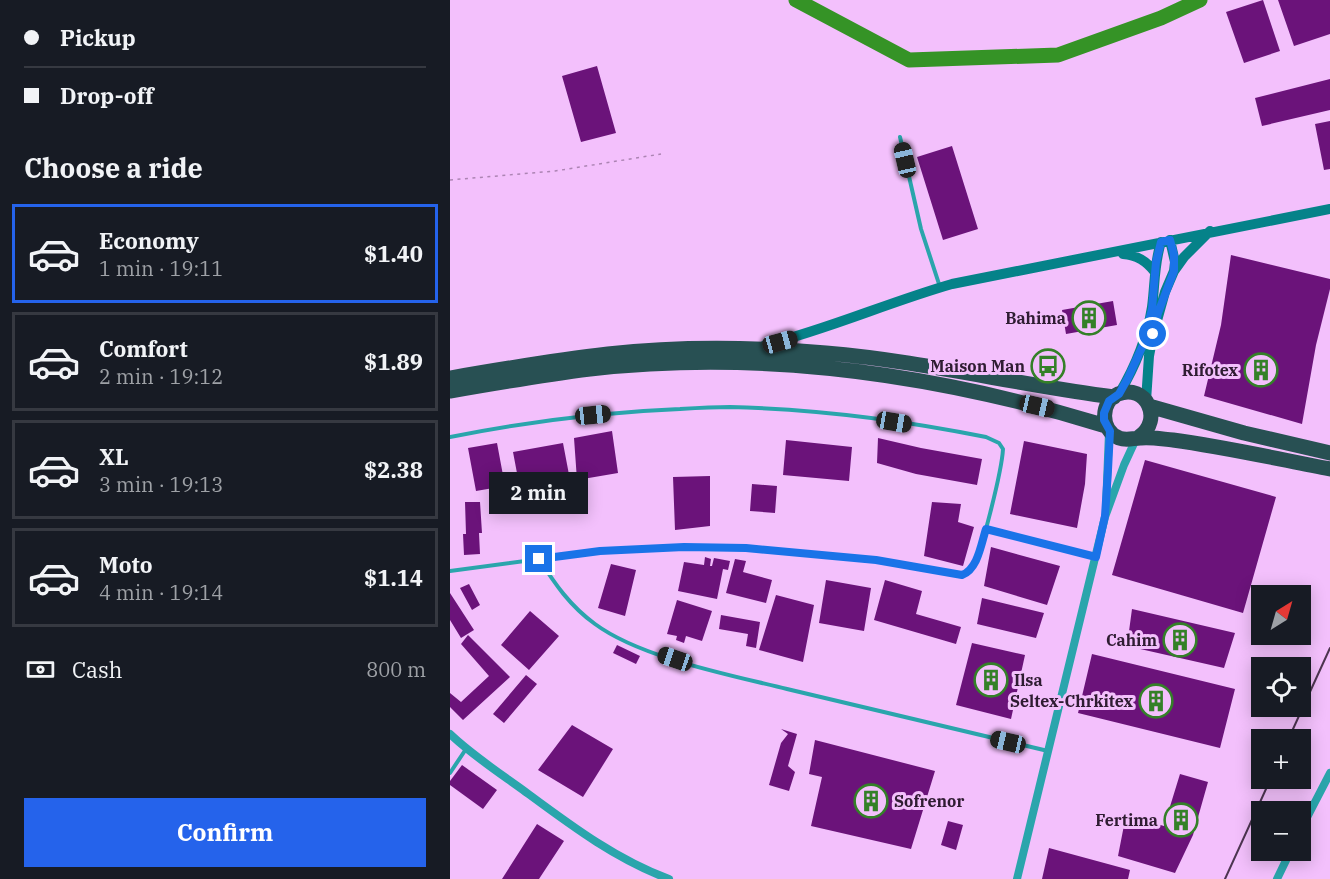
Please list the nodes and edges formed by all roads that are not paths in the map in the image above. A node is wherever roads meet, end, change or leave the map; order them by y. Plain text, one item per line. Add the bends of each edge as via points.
1 (900, 137) dead end
2 (1330, 209) edge
3 (1210, 231) junction
4 (1166, 241) junction
5 (1107, 254) junction
6 (1174, 271) junction
7 (1155, 272) junction
8 (940, 287) junction
9 (750, 349) junction
10 (450, 378) edge
11 (450, 391) edge
12 (1117, 396) junction
13 (1148, 403) junction
14 (1108, 429) junction
15 (450, 437) edge
16 (1138, 438) junction
17 (1330, 453) edge
18 (1330, 469) edge
19 (1105, 516) junction
20 (986, 529) junction
21 (1096, 557) junction
22 (539, 559) junction
23 (450, 571) edge
24 (450, 734) edge
25 (466, 750) junction
26 (1048, 751) junction
27 (450, 773) edge
28 (1330, 773) edge
29 (1311, 810) edge
30 (1286, 861) edge
31 (669, 879) edge
32 (1017, 879) edge
33 (1277, 879) edge

1 - 8 lane via 921,229
2 - 3 street
3 - 4 street
3 - 6 street
4 - 5 street
4 - 6 street via 1174,255
4 - 7 street
5 - 7 street via 1135,256
5 - 8 street
6 - 13 street via 1153,334
7 - 12 street via 1148,327 1136,362
8 - 9 street via 821,330
9 - 10 highway via 610,354
9 - 12 highway via 901,362
11 - 14 highway via 590,369 643,365 812,366 934,383 1061,412
12 - 13 highway via 1134,393
12 - 14 highway via 1106,407 1104,420
13 - 16 highway via 1151,423
13 - 17 highway via 1244,433
14 - 16 highway via 1120,439
14 - 19 street
15 - 20 lane via 551,419 726,407 841,414 977,435 999,443 1003,449
16 - 18 highway via 1201,445
16 - 19 street
19 - 21 street
20 - 21 lane
20 - 22 lane via 973,565 962,575 876,560 746,548 600,551
21 - 26 street
22 - 23 lane
22 - 26 lane via 557,588 580,612 638,646 723,673
24 - 25 street
25 - 27 lane
25 - 31 street via 615,854
26 - 32 street
28 - 29 street
30 - 33 street

